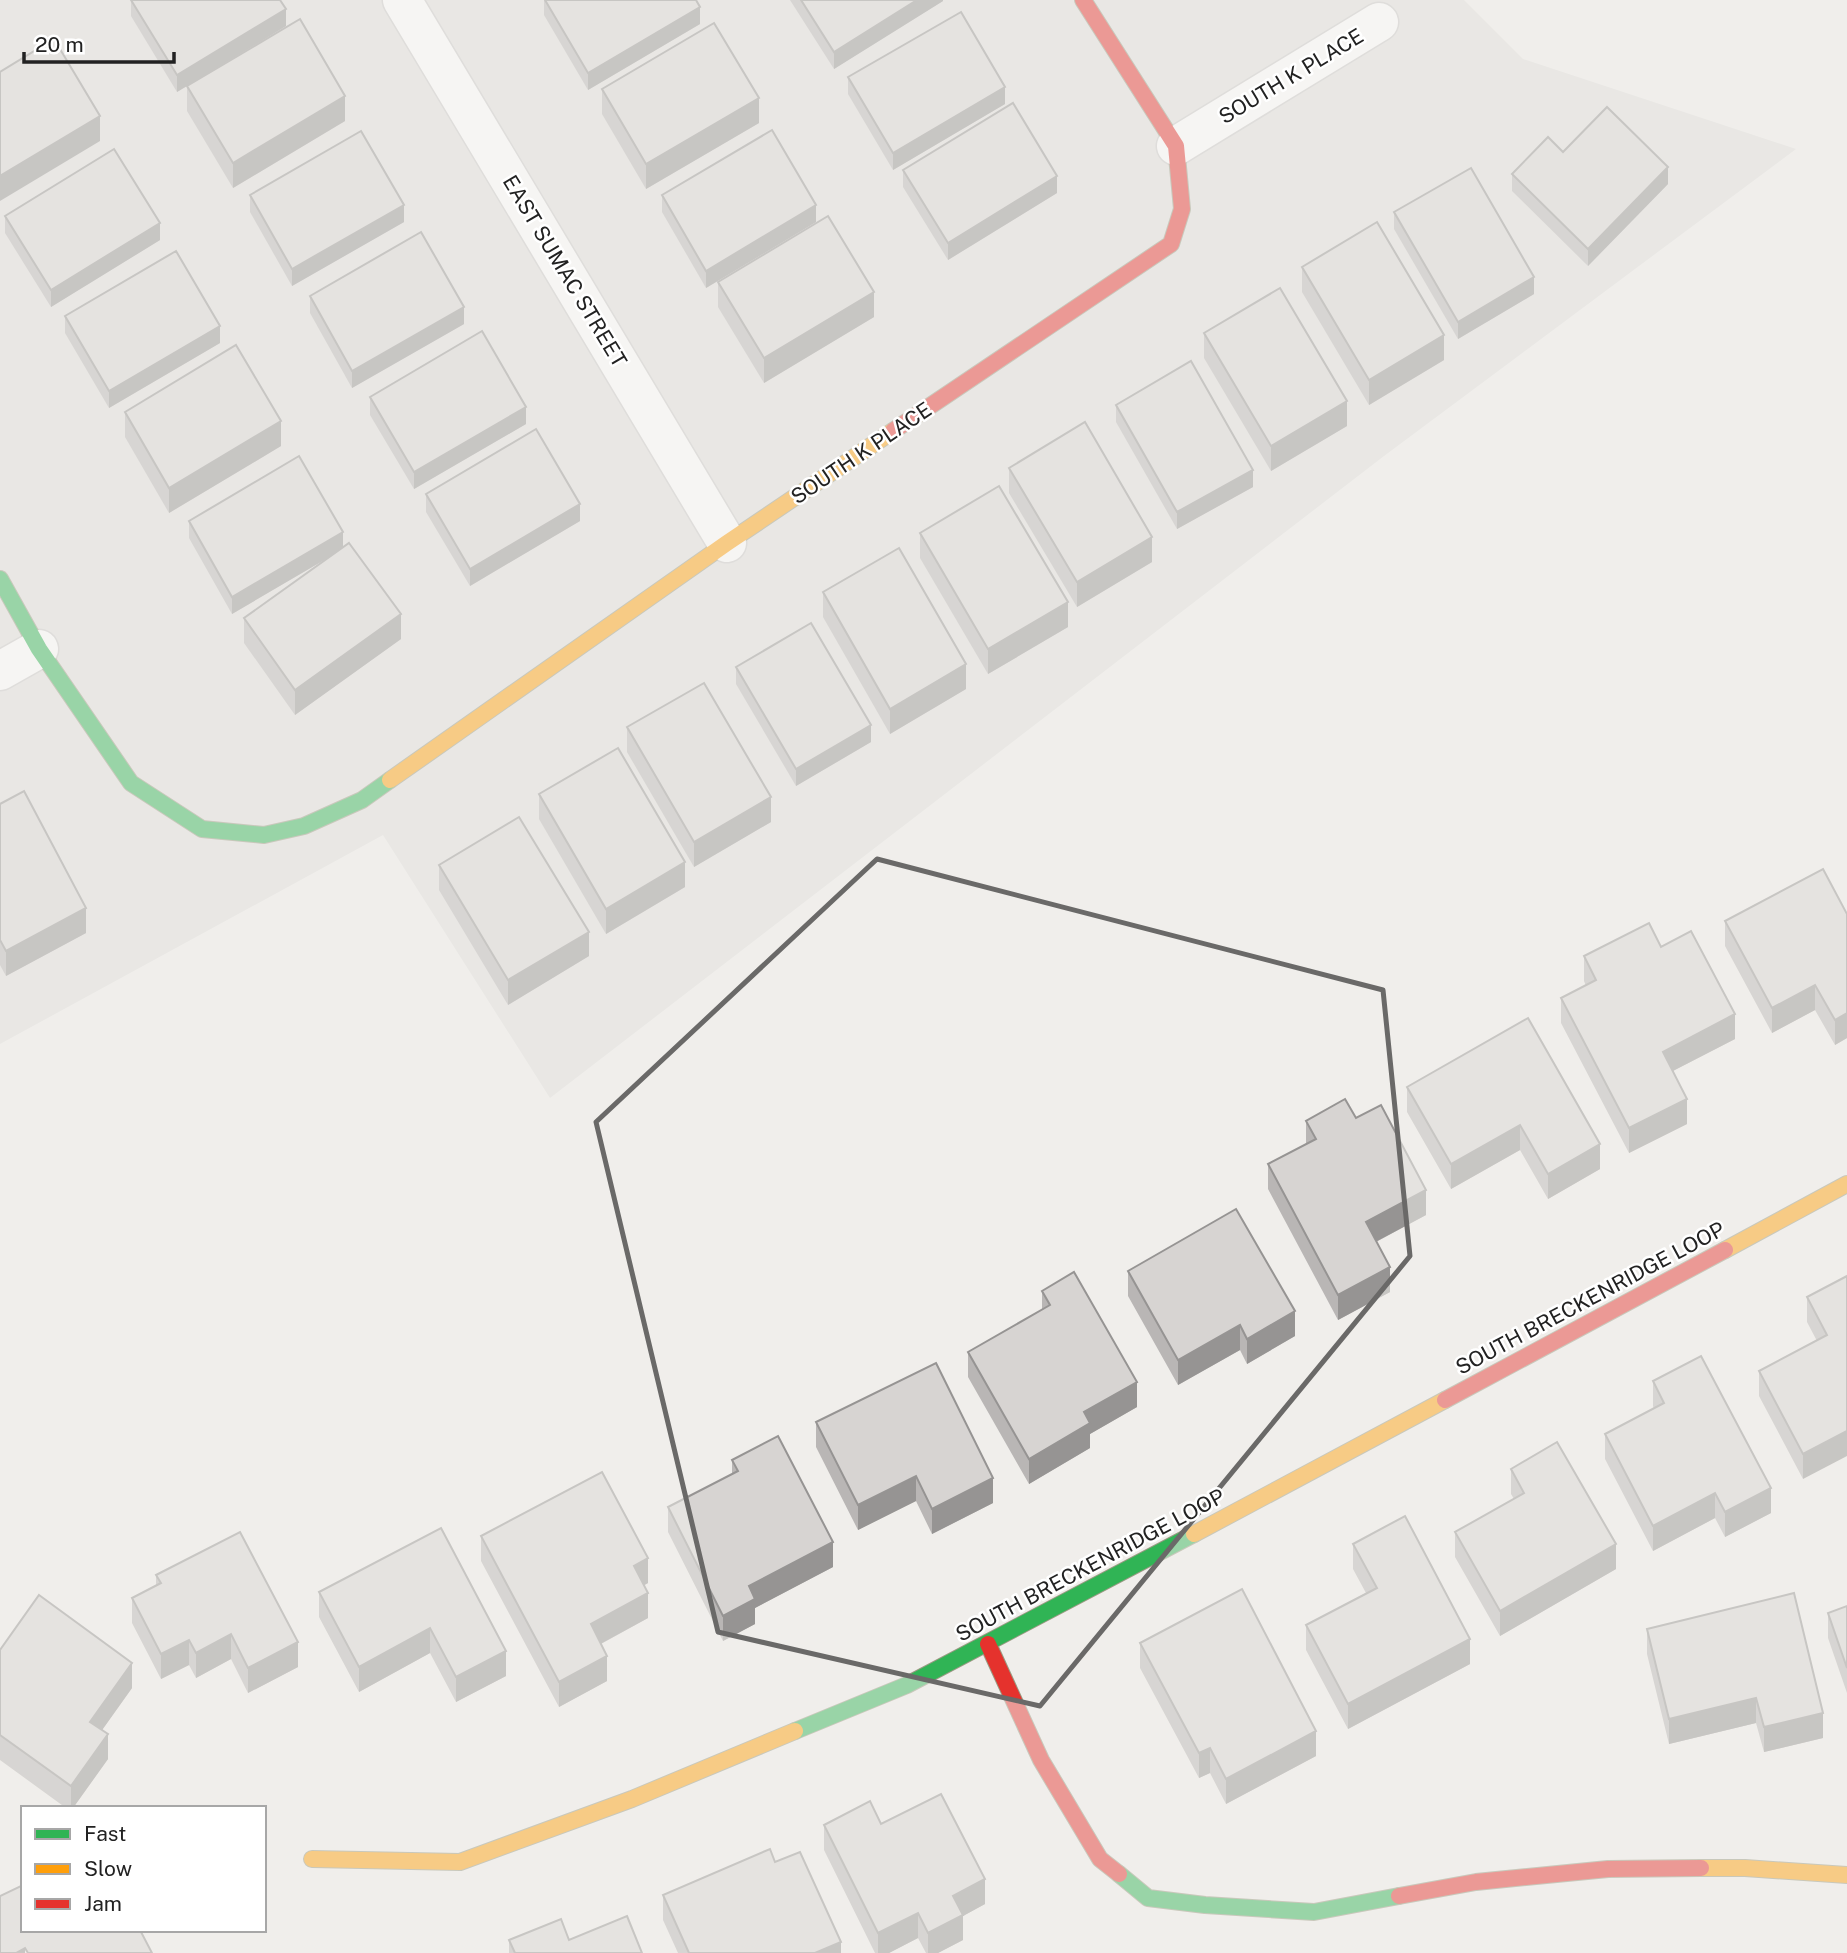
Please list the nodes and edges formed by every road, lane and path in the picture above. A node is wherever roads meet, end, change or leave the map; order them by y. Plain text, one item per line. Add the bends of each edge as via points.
1 (402, 0) edge
2 (1083, 0) edge
3 (1379, 22) dead end
4 (1176, 146) junction
5 (727, 543) junction
6 (0, 579) edge
7 (39, 649) junction
8 (0, 671) edge
9 (1847, 1184) edge
10 (988, 1644) junction
11 (312, 1859) dead end
12 (1847, 1875) edge

1 - 5 street, EAST SUMAC STREET
2 - 4 street
3 - 4 street, SOUTH K PLACE
4 - 5 street, SOUTH K PLACE via 1182,209 1171,244
5 - 7 street, SOUTH K PLACE via 362,800 304,825 264,835 201,830 131,783
6 - 7 street, SOUTH K PLACE
7 - 8 street
9 - 10 street, SOUTH BRECKENRIDGE LOOP
10 - 11 street, SOUTH BRECKENRIDGE LOOP via 907,1685 644,1794 460,1862
10 - 12 street via 1041,1760 1100,1860 1148,1898 1314,1912 1476,1882 1608,1869 1745,1868

